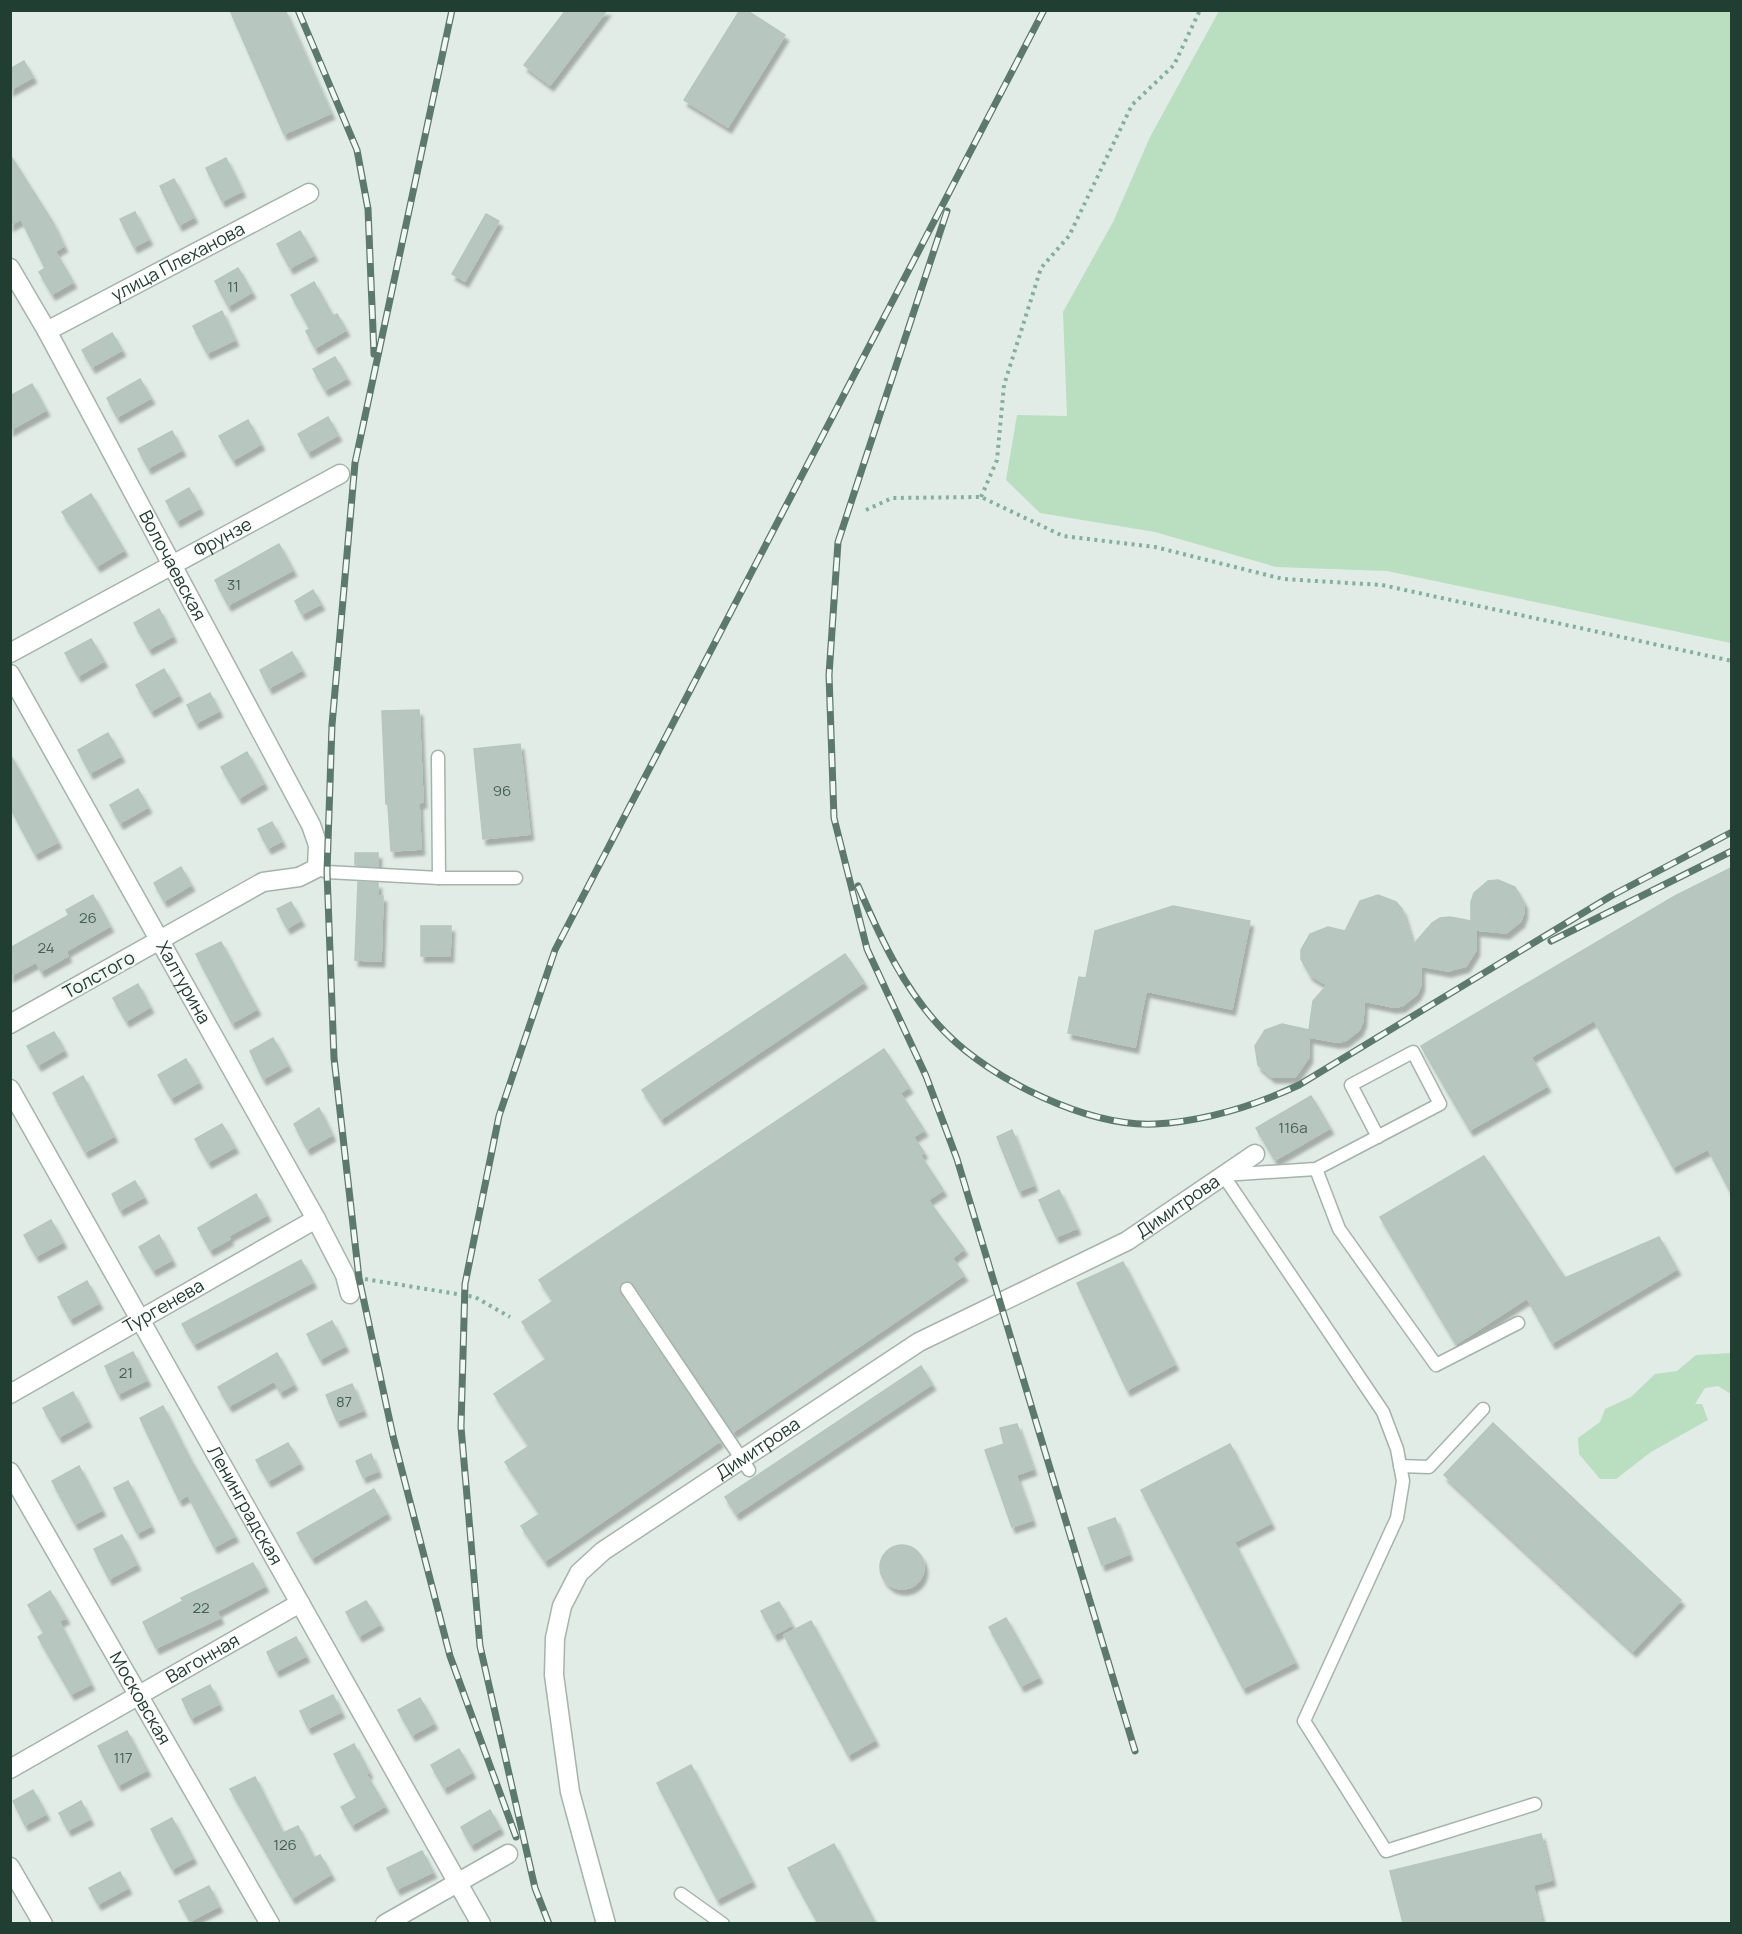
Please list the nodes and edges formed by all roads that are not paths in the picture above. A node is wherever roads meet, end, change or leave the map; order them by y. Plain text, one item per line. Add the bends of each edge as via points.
1 (309, 193) dead end
2 (10, 268) edge
3 (46, 331) junction
4 (340, 474) dead end
5 (170, 565) junction
6 (10, 653) edge
7 (10, 674) edge
8 (438, 757) dead end
9 (317, 868) junction
10 (439, 878) junction
11 (516, 878) dead end
12 (160, 940) junction
13 (10, 1024) edge
14 (10, 1089) edge
15 (1378, 1137) junction
16 (1255, 1154) dead end
17 (1316, 1169) junction
18 (1223, 1175) junction
19 (316, 1220) junction
20 (627, 1289) dead end
21 (350, 1294) dead end
22 (141, 1320) junction
23 (1518, 1323) dead end
24 (10, 1394) edge
25 (1483, 1409) dead end
26 (745, 1465) junction
27 (1400, 1466) junction
28 (10, 1472) edge
29 (300, 1603) junction
30 (139, 1695) junction
31 (10, 1769) edge
32 (1535, 1804) dead end
33 (508, 1854) dead end
34 (10, 1867) edge
35 (458, 1882) junction
36 (681, 1894) dead end
37 (43, 1923) edge
38 (270, 1923) edge
39 (385, 1923) edge
40 (481, 1923) edge
41 (606, 1923) edge
42 (723, 1923) edge

1 - 3 street, улица Плеханова
2 - 3 street, Волочаевская
3 - 5 street, Волочаевская
4 - 5 street, Фрунзе
5 - 6 street, Фрунзе
5 - 9 street, Волочаевская via 311,825 318,845
7 - 12 street, Халтурина
8 - 10 lane
9 - 10 lane via 327,872
9 - 12 street, Толстого via 299,877 263,882
10 - 11 lane
12 - 13 street, Толстого
12 - 19 street, Халтурина
14 - 22 street, Ленинградская
15 - 15 lane via 1440,1104 1413,1052 1351,1084
15 - 17 lane
16 - 18 street, Димитрова
17 - 18 lane
17 - 23 lane via 1339,1229 1436,1365
18 - 26 street, Димитрова via 1127,1241 919,1342
18 - 27 lane via 1383,1412
19 - 21 street, Халтурина via 345,1275
19 - 22 street, Тургенева
20 - 26 lane
22 - 24 street, Тургенева
22 - 29 street, Ленинградская
25 - 27 lane via 1429,1467
26 - 41 street, Димитрова via 603,1551 579,1573 562,1606 555,1638 554,1675 570,1792
27 - 32 lane via 1403,1481 1397,1518 1304,1721 1386,1851
28 - 30 street, Московская
29 - 30 street, Вагонная
29 - 35 street, Ленинградская
30 - 31 street, Вагонная
30 - 38 street, Московская
33 - 35 street
34 - 37 street
35 - 39 street
35 - 40 street, Ленинградская
36 - 42 lane

